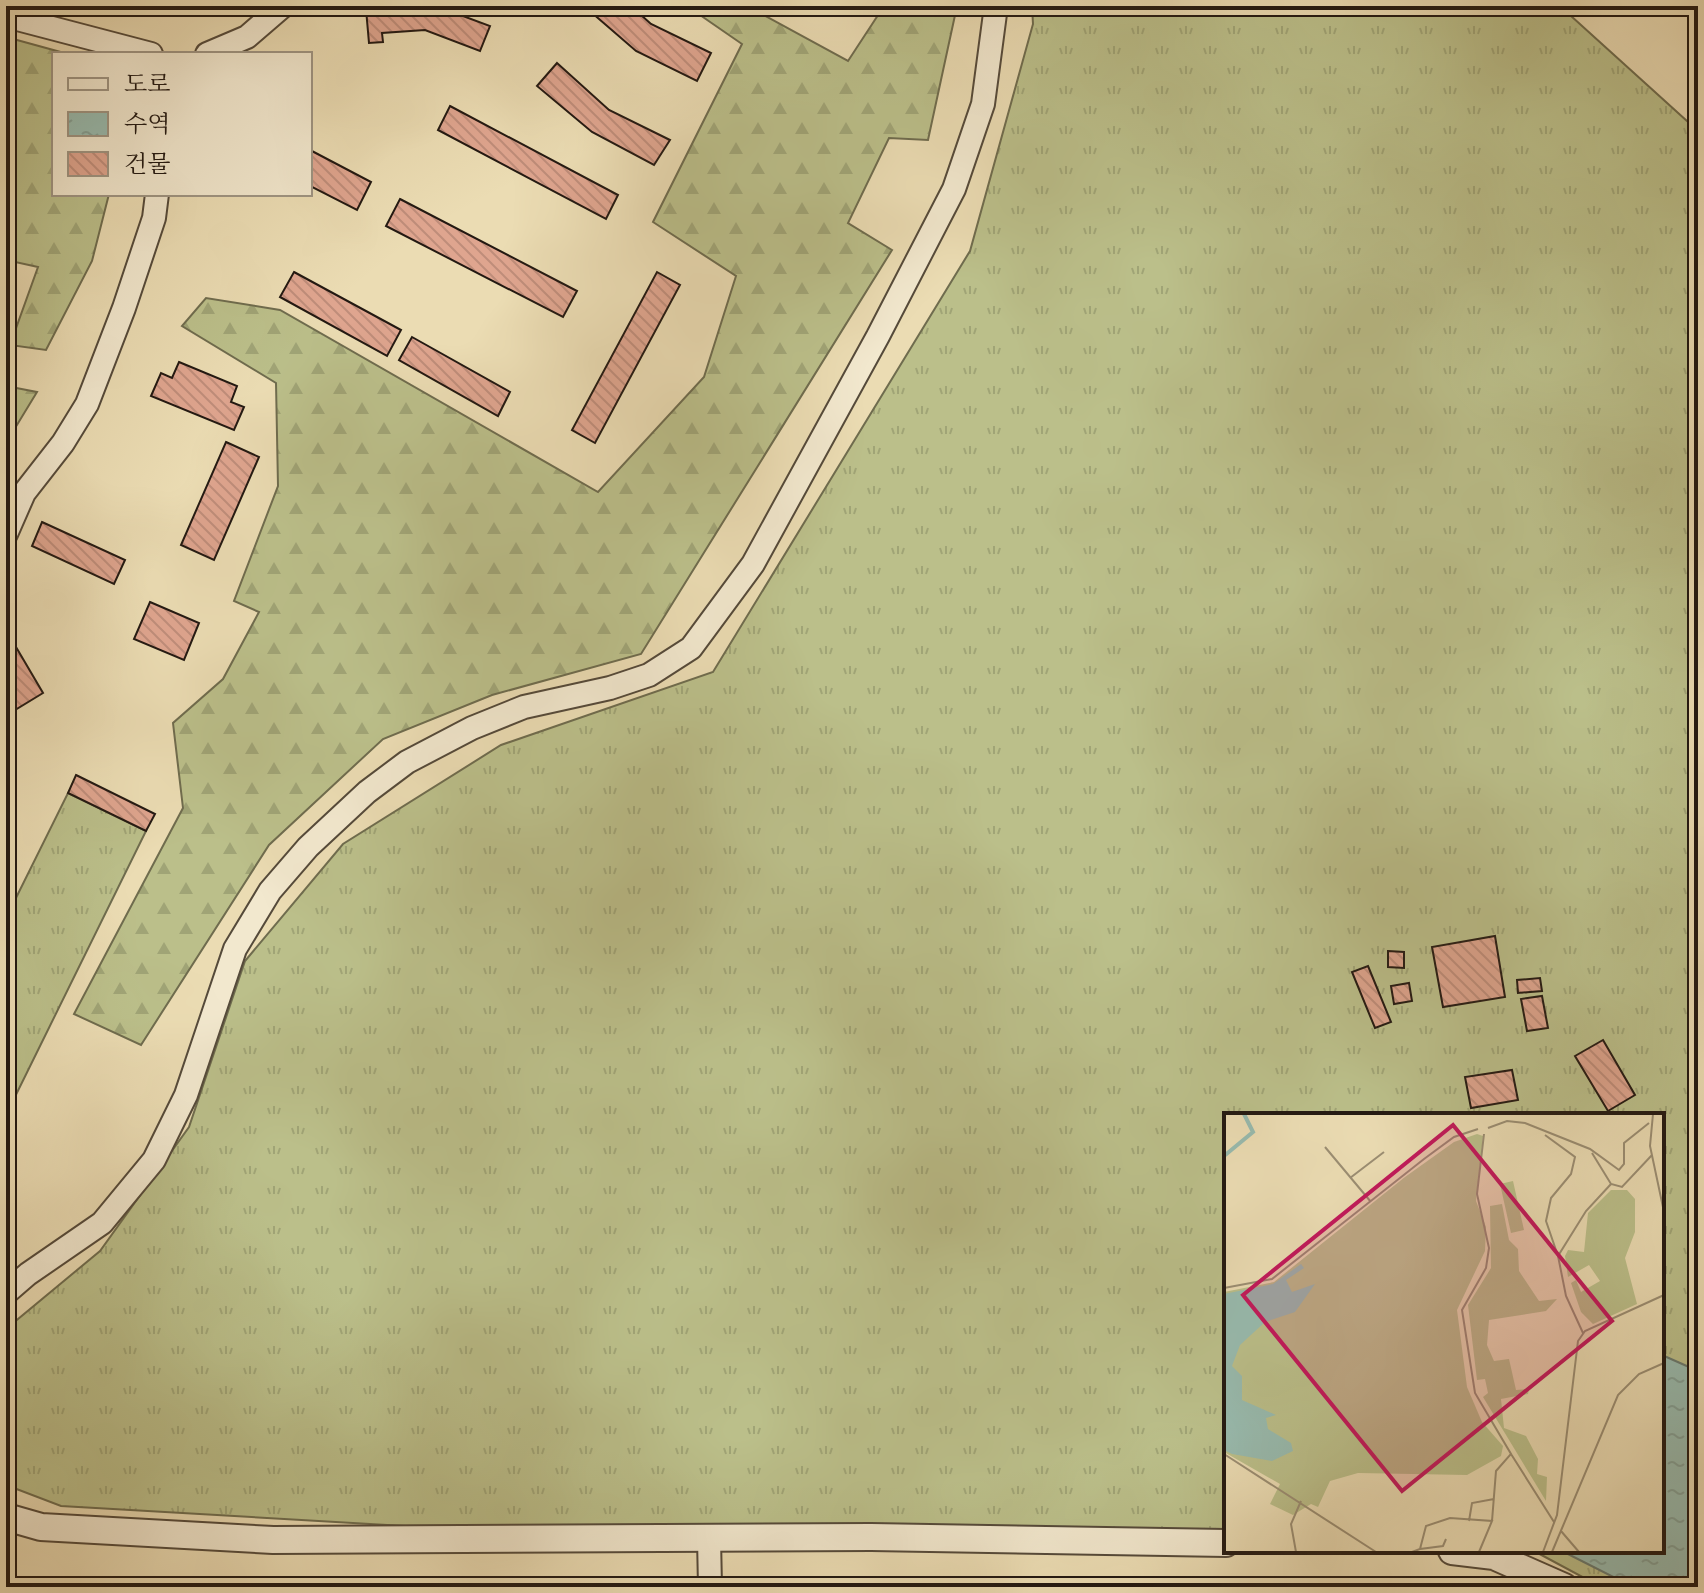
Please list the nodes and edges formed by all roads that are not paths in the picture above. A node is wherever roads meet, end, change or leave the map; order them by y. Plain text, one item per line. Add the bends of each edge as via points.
1 (283, 6) edge
2 (996, 6) edge
3 (6, 16) edge
4 (143, 52) edge
5 (212, 52) edge
6 (157, 196) edge
7 (6, 534) edge
8 (6, 1293) edge
9 (6, 1517) edge
10 (709, 1538) junction
11 (1224, 1543) edge
12 (1469, 1553) edge
13 (710, 1587) edge
14 (1564, 1587) edge

1 - 5 street via 247,37
2 - 8 street via 983,104 954,189 753,564 691,648 649,675 524,707 420,755 367,792 308,847 270,891 235,949 186,1095 154,1160 102,1223
3 - 4 street
6 - 7 street via 124,308 87,404 24,493
9 - 10 street via 41,1527 273,1540
10 - 11 street
10 - 13 street
12 - 14 street via 1494,1556

